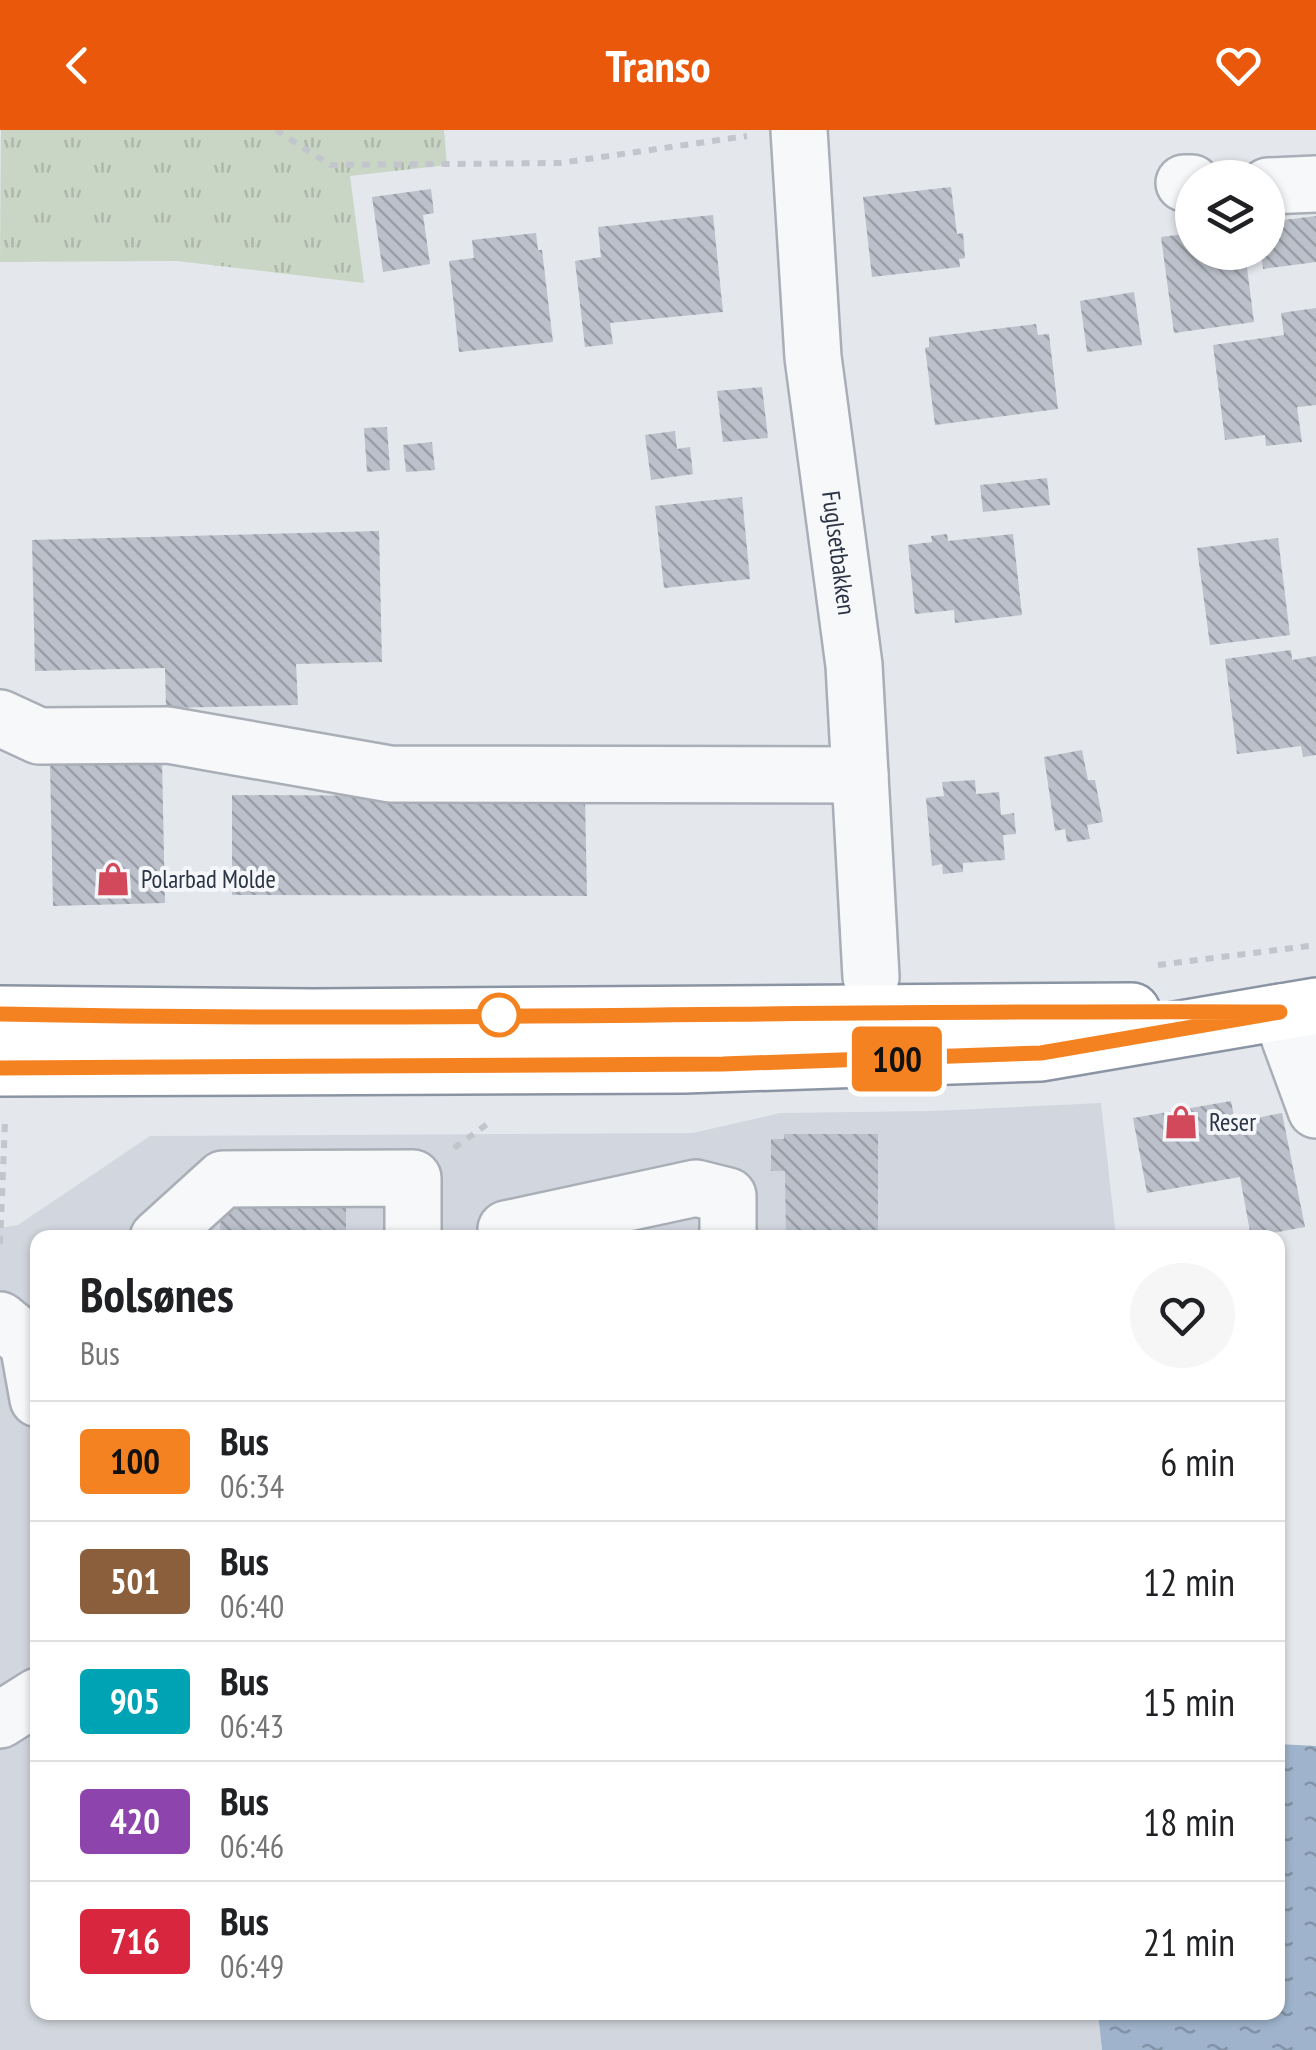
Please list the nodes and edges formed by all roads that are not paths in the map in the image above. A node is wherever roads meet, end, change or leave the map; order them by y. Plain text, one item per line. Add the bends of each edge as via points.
1 (774, 133) edge
2 (1316, 184) edge
3 (1285, 185) edge
4 (0, 718) edge
5 (860, 775) junction
6 (871, 977) dead end
7 (1298, 1009) edge
8 (0, 1014) edge
9 (0, 1068) edge
10 (1316, 1110) edge
11 (167, 1230) edge
12 (414, 1230) edge
13 (506, 1230) edge
14 (728, 1230) edge
15 (22, 1335) edge
16 (30, 1367) edge
17 (30, 1701) edge
18 (0, 1720) edge

1 - 5 street, Fuglsetbakken via 813,357 854,665
2 - 3 street
4 - 5 street via 39,736 168,736 390,774
5 - 6 street, Fuglsetbakken
7 - 8 highway
7 - 9 highway via 1041,1053 723,1064
7 - 10 street
11 - 12 street via 223,1179 413,1178
13 - 14 street via 696,1188 728,1196
15 - 16 street
17 - 18 street

